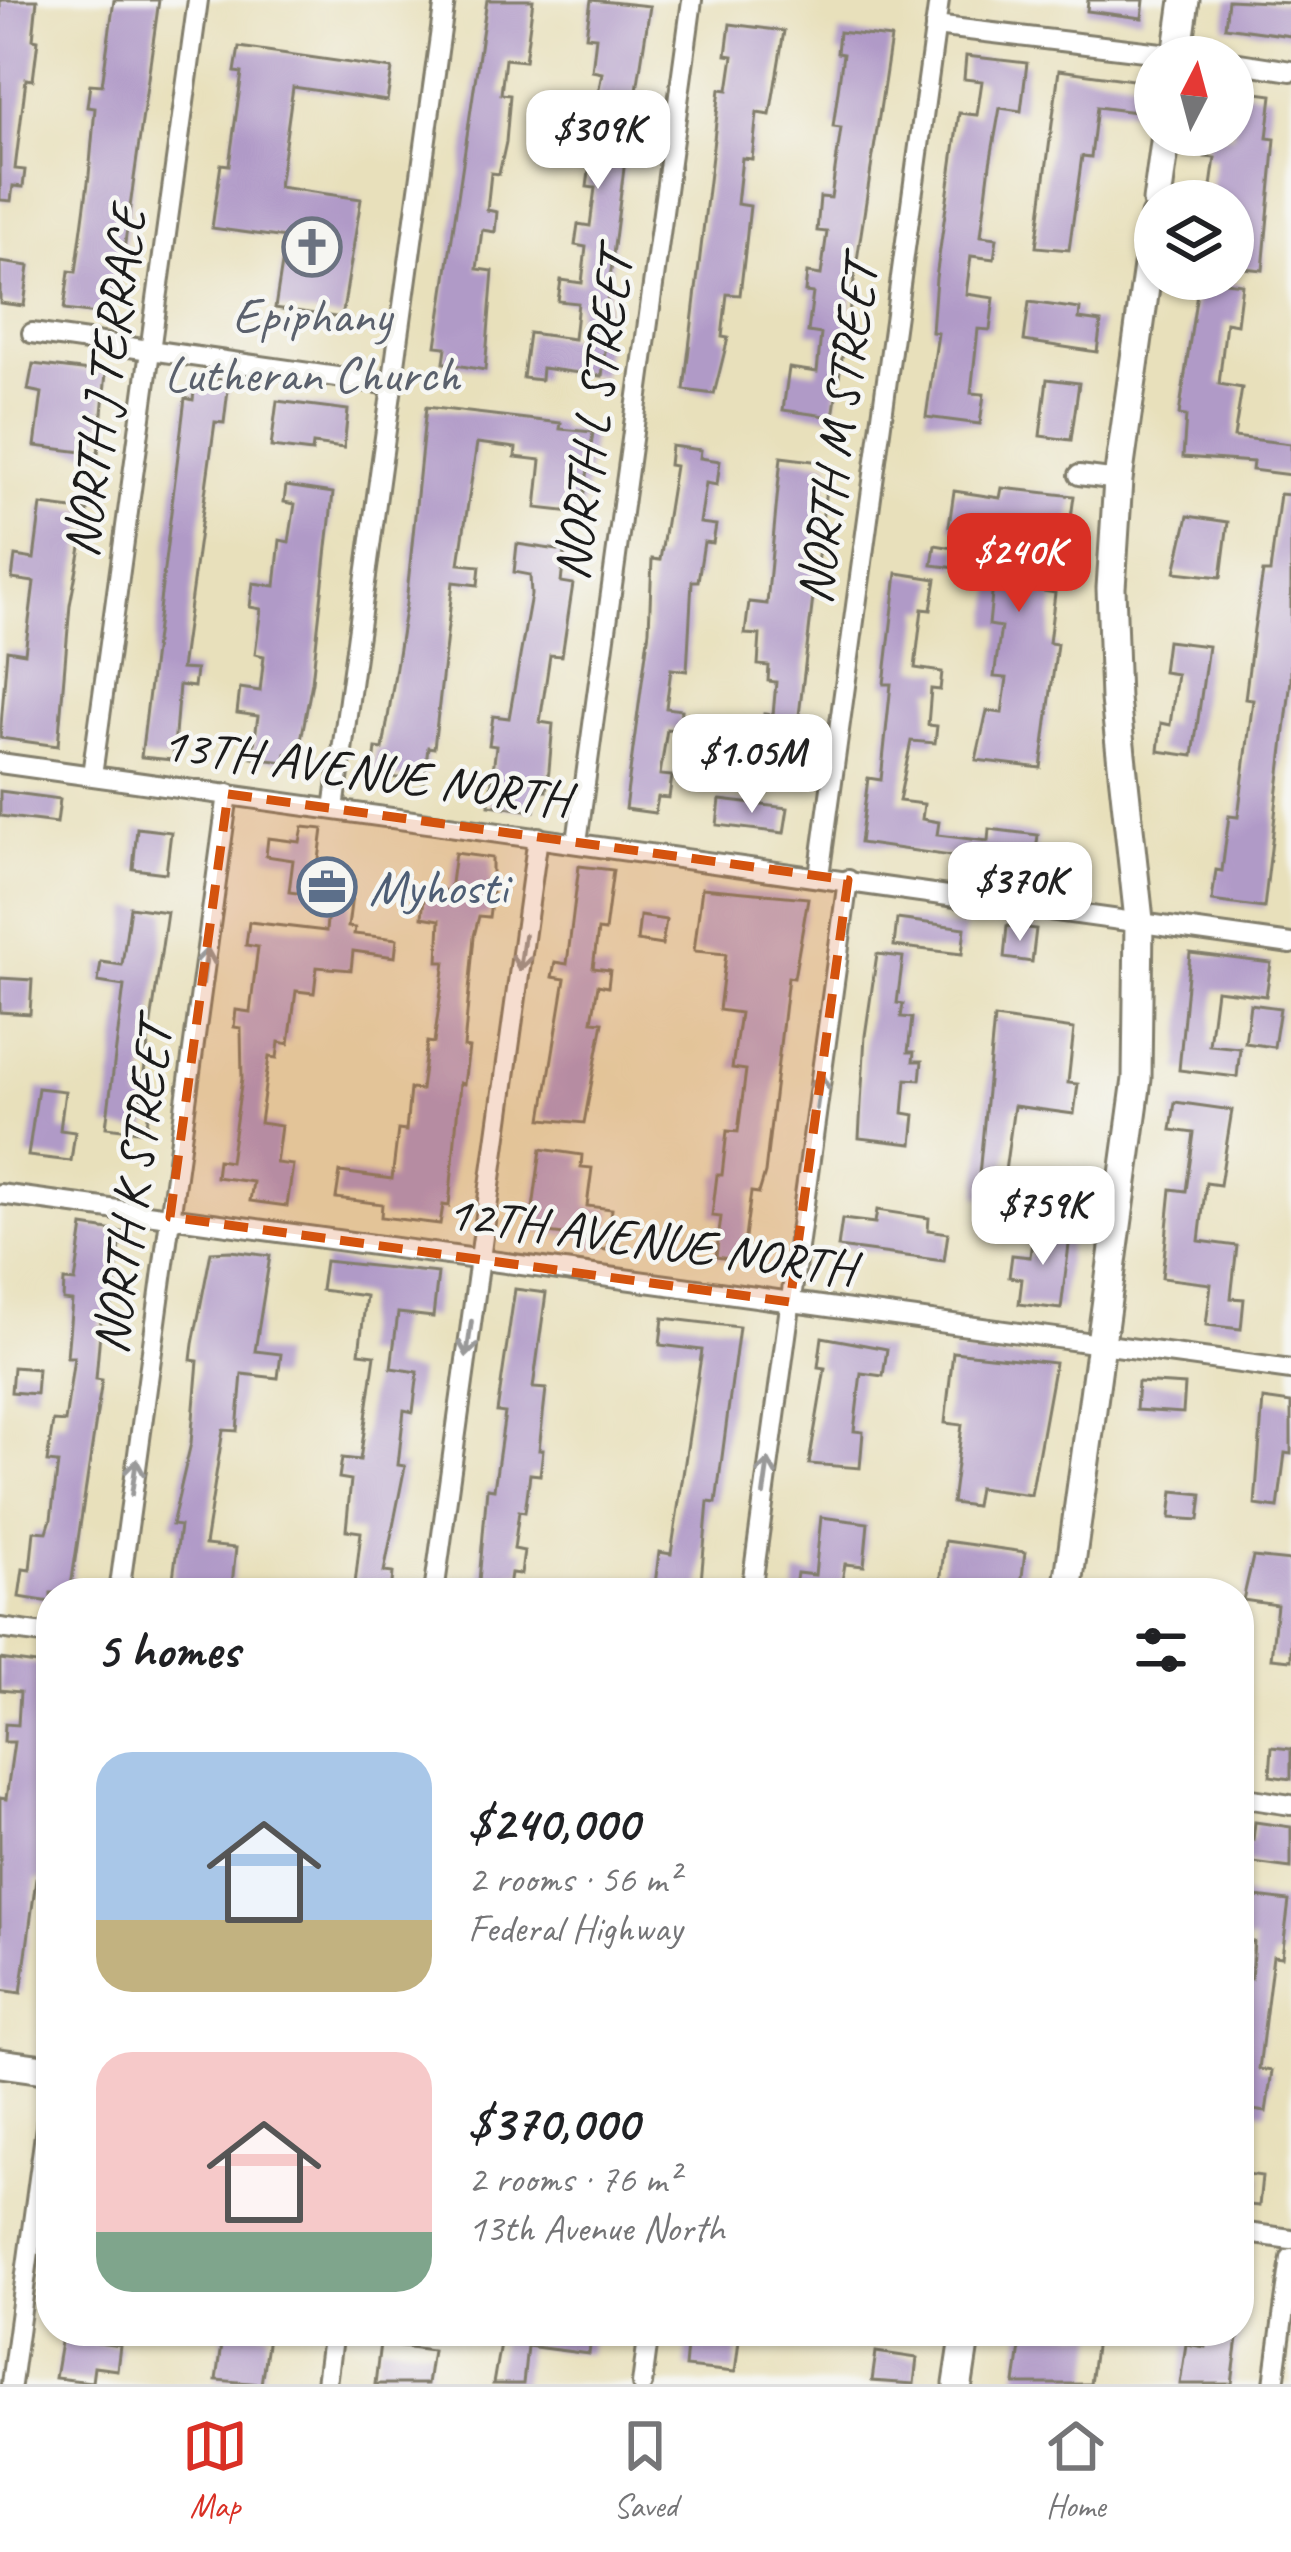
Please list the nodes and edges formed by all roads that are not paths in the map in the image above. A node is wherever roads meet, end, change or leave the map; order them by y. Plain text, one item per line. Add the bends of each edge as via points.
1 (198, 0) edge
2 (445, 0) edge
3 (692, 0) edge
4 (939, 0) edge
5 (1185, 0) edge
6 (935, 26) junction
7 (1184, 36) edge
8 (1134, 50) edge
9 (1254, 65) edge
10 (1291, 71) edge
11 (1143, 300) edge
12 (32, 334) dead end
13 (150, 351) junction
14 (392, 385) junction
15 (1079, 475) dead end
16 (1118, 480) junction
17 (0, 763) edge
18 (92, 776) junction
19 (228, 794) junction
20 (334, 809) junction
21 (538, 837) junction
22 (577, 842) junction
23 (819, 876) junction
24 (848, 880) junction
25 (1139, 920) junction
26 (1291, 944) edge
27 (0, 1194) edge
28 (170, 1217) junction
29 (480, 1259) junction
30 (790, 1302) junction
31 (1101, 1343) junction
32 (1291, 1370) edge
33 (120, 1578) edge
34 (436, 1578) edge
35 (753, 1578) edge
36 (1069, 1578) edge
37 (0, 1628) edge
38 (36, 1633) edge
39 (1254, 1800) edge
40 (1291, 1805) edge
41 (0, 2063) edge
42 (36, 2068) edge
43 (36, 2198) edge
44 (1254, 2234) edge
45 (1291, 2239) edge
46 (1291, 2258) edge
47 (331, 2346) edge
48 (647, 2346) edge
49 (964, 2346) edge
50 (10, 2384) edge
51 (326, 2384) edge
52 (642, 2384) edge
53 (958, 2384) edge
54 (1274, 2384) edge

1 - 13 street, NORTH J TERRACE
2 - 14 street
3 - 22 street, NORTH L STREET
4 - 6 street, NORTH M STREET
5 - 7 main road
6 - 8 street
6 - 23 street, NORTH M STREET
9 - 10 street
11 - 16 main road
12 - 13 street
13 - 14 street
13 - 18 street, NORTH J TERRACE
14 - 20 street
15 - 16 street
16 - 25 main road via 1112,642
17 - 18 street, 13TH AVENUE NORTH
18 - 19 street, 13TH AVENUE NORTH
19 - 20 street, 13TH AVENUE NORTH
28 -> 19 street, NORTH K STREET
20 - 21 street, 13TH AVENUE NORTH
21 - 22 street, 13TH AVENUE NORTH
21 -> 29 street
22 - 23 street, 13TH AVENUE NORTH
23 - 24 street, 13TH AVENUE NORTH
24 - 25 street, 13TH AVENUE NORTH
30 -> 24 street
25 - 26 street, 13TH AVENUE NORTH
25 - 31 main road via 1137,1079
27 - 28 street, 12TH AVENUE NORTH
28 - 29 street, 12TH AVENUE NORTH
33 -> 28 street, NORTH K STREET
29 - 30 street, 12TH AVENUE NORTH
29 -> 34 street
30 - 31 street, 12TH AVENUE NORTH
35 -> 30 street
31 - 32 street, 12TH AVENUE NORTH
31 - 36 main road
37 - 38 street
39 - 40 street
41 - 42 main road
43 - 50 street
44 - 45 street
46 - 54 street
47 - 51 street
48 - 52 street
49 - 53 main road

